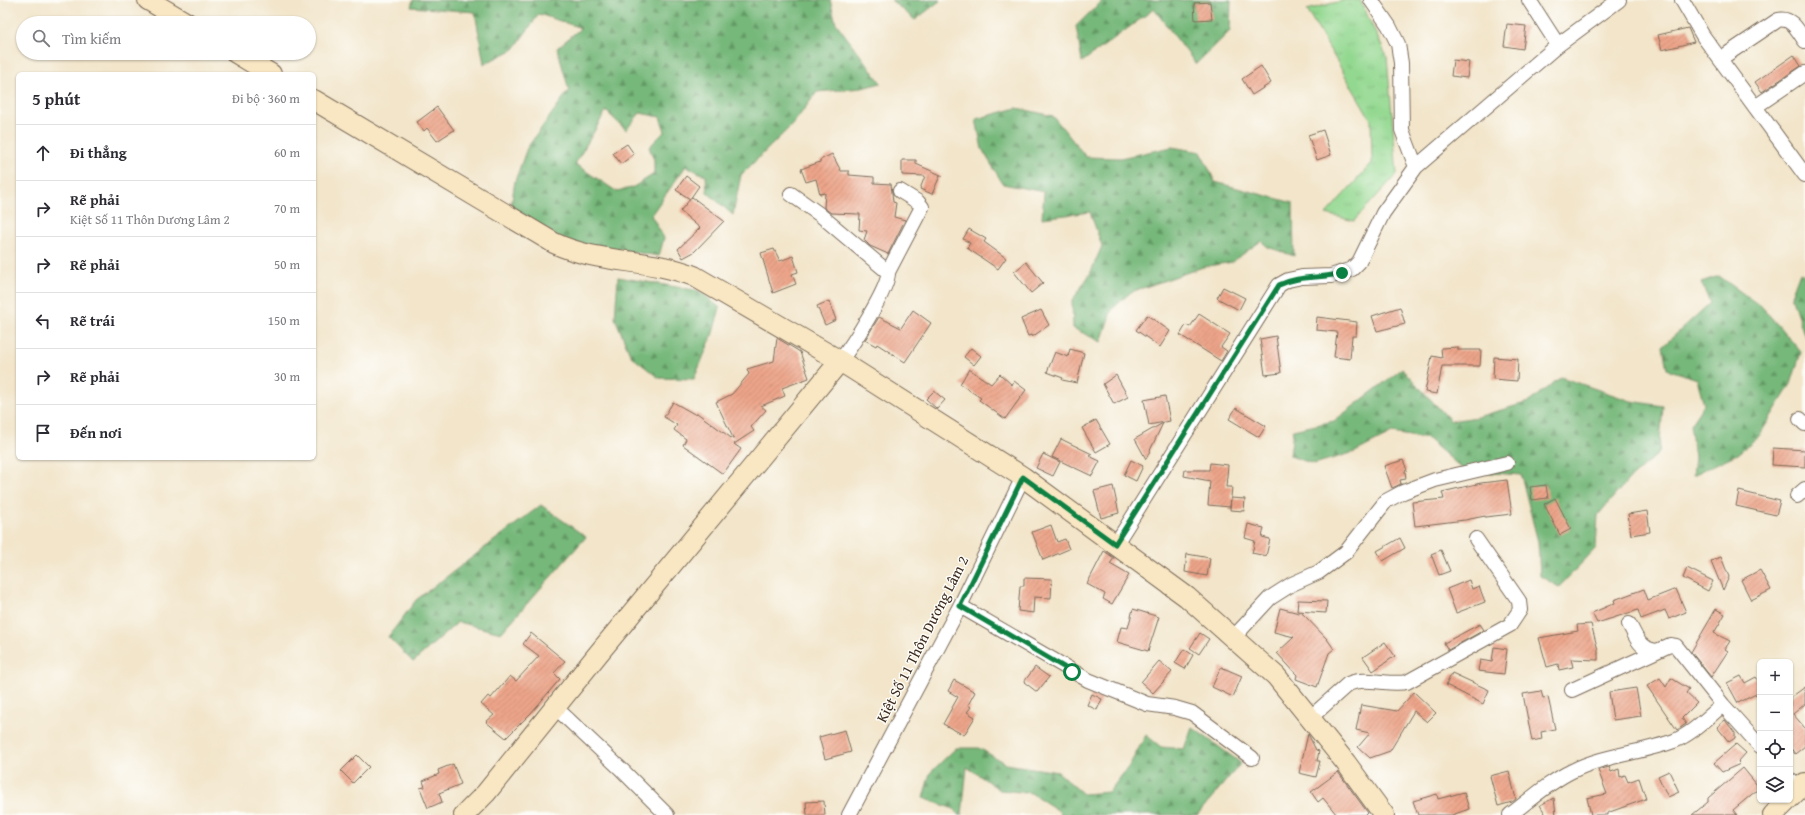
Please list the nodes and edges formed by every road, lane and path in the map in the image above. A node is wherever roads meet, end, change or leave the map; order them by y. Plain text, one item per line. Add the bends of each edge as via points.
1 (148, 0) edge
2 (1370, 0) edge
3 (1529, 0) edge
4 (1619, 0) edge
5 (1682, 0) edge
6 (175, 16) edge
7 (1805, 41) edge
8 (1558, 45) junction
9 (1720, 59) junction
10 (248, 60) edge
11 (268, 72) edge
12 (1805, 73) edge
13 (316, 101) edge
14 (1755, 107) junction
15 (1416, 167) junction
16 (1805, 175) edge
17 (900, 191) dead end
18 (791, 194) dead end
19 (888, 272) junction
20 (840, 361) junction
21 (1507, 463) dead end
22 (1023, 477) junction
23 (1476, 539) dead end
24 (1115, 544) junction
25 (960, 606) junction
26 (1629, 624) dead end
27 (1233, 638) junction
28 (1656, 651) junction
29 (1572, 690) dead end
30 (1723, 705) junction
31 (555, 707) junction
32 (1310, 718) junction
33 (1757, 743) edge
34 (1252, 758) dead end
35 (1794, 790) edge
36 (464, 815) edge
37 (666, 815) edge
38 (849, 815) edge
39 (1384, 815) edge
40 (1510, 815) edge
41 (1774, 815) edge

1 - 6 street
2 - 15 street via 1389,26 1398,44 1401,63 1402,130
3 - 8 street
4 - 8 street
5 - 9 street
7 - 9 street via 1790,22 1778,20
8 - 15 street
9 - 14 street
10 - 11 street
12 - 14 street
13 - 20 street via 554,243 583,254 678,270 694,276
14 - 16 street
15 - 24 street via 1383,213 1359,262 1352,269 1331,276 1288,280 1279,285
17 - 19 street via 922,207
18 - 19 street
19 - 20 street via 885,287 855,341
20 - 22 street
20 - 31 street
21 - 27 street via 1434,480 1386,501 1346,552 1319,572 1292,584 1270,598
22 - 24 street
22 - 25 street, Kiệt Số 11 Thôn Dương Lâm 2
23 - 32 street via 1518,601 1520,610 1510,625 1408,682 1394,684 1354,681
24 - 27 street via 1187,597
25 - 34 street via 1088,680 1147,704 1192,713
25 - 38 street, Kiệt Số 11 Thôn Dương Lâm 2
26 - 28 street via 1640,645
27 - 32 street via 1276,676
28 - 29 street
28 - 30 street via 1670,644 1676,646
30 - 33 street
30 - 40 street via 1690,732 1675,740 1573,770 1558,778
31 - 36 street via 486,793
31 - 37 street
32 - 39 street
35 - 41 street

